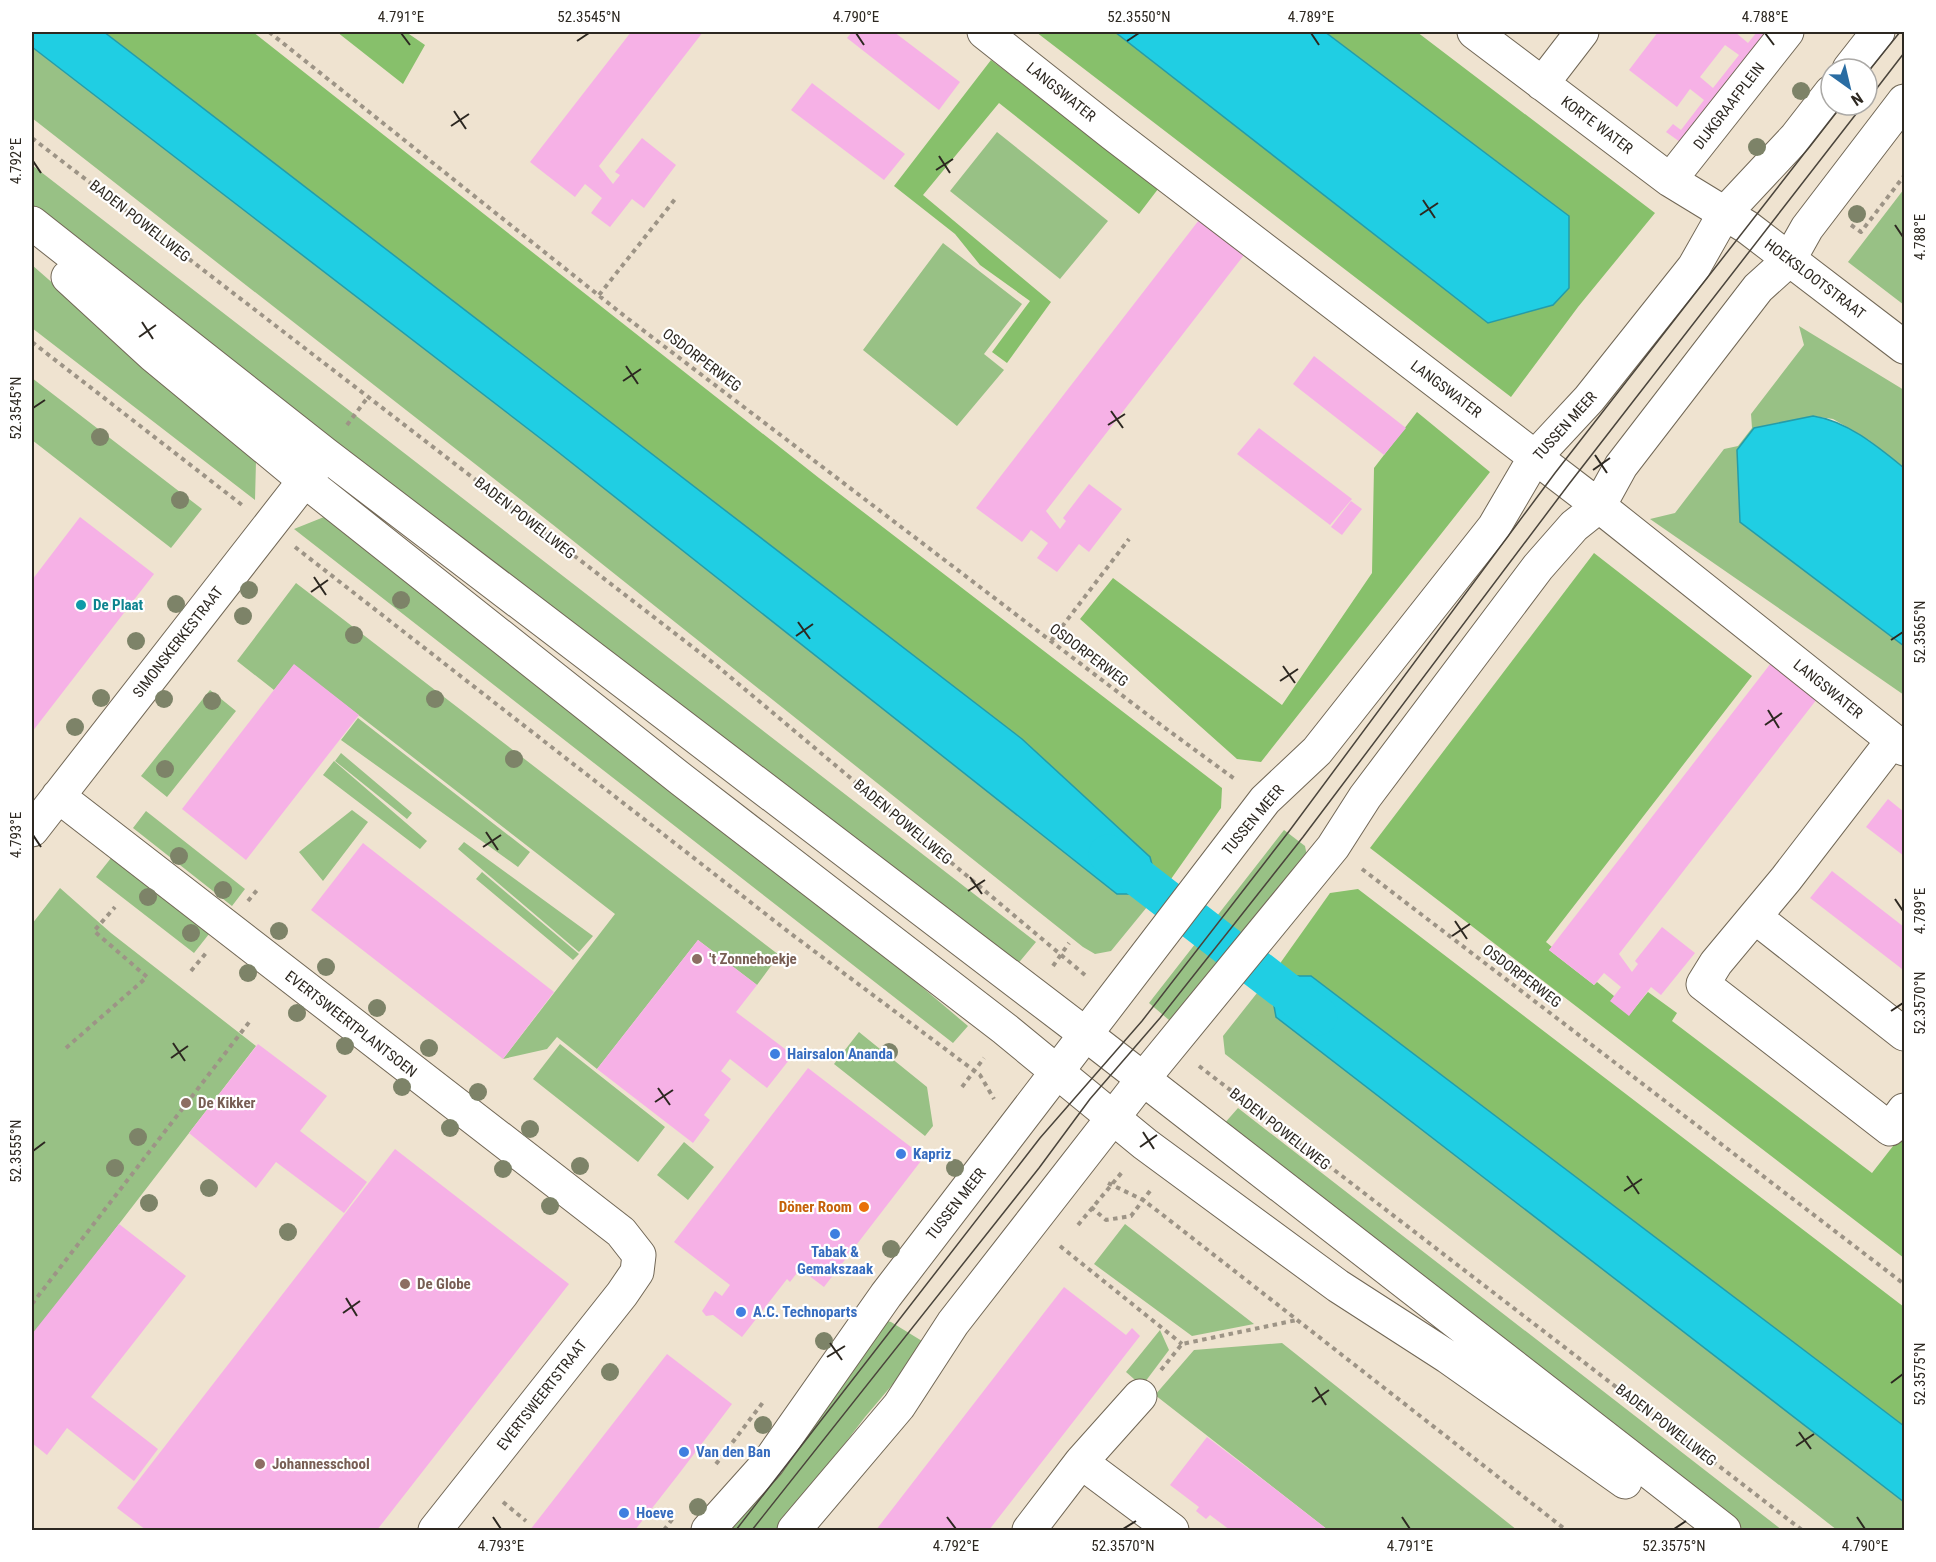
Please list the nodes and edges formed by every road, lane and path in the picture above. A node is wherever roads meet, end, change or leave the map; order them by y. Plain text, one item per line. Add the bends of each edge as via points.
1 (269, 32) edge
2 (984, 32) edge
3 (1474, 32) edge
4 (1582, 32) edge
5 (1787, 32) edge
6 (1878, 32) edge
7 (1858, 57) edge
8 (1542, 84) junction
9 (1905, 101) edge
10 (1819, 107) edge
11 (32, 138) edge
12 (1670, 180) junction
13 (675, 198) dead end
14 (1724, 214) junction
15 (32, 223) edge
16 (32, 243) edge
17 (1789, 260) junction
18 (599, 295) junction
19 (32, 342) edge
20 (1905, 347) edge
21 (325, 454) junction
22 (1535, 457) junction
23 (304, 480) junction
24 (1599, 506) junction
25 (267, 525) junction
26 (1129, 539) dead end
27 (1051, 641) junction
28 (1899, 745) edge
29 (58, 796) junction
30 (1265, 800) junction
31 (32, 830) edge
32 (1329, 852) junction
33 (115, 907) dead end
34 (1755, 917) junction
35 (1114, 998) junction
36 (250, 1021) dead end
37 (1084, 1033) junction
38 (1905, 1034) edge
39 (1176, 1038) junction
40 (66, 1048) dead end
41 (1056, 1070) junction
42 (1143, 1079) junction
43 (1905, 1110) edge
44 (1113, 1118) junction
45 (1018, 1122) junction
46 (1075, 1167) junction
47 (1060, 1246) dead end
48 (639, 1255) joint
49 (1905, 1284) edge
50 (32, 1304) edge
51 (1297, 1320) junction
52 (1182, 1344) junction
53 (1140, 1396) joint
54 (1081, 1462) junction
55 (435, 1530) edge
56 (708, 1530) edge
57 (794, 1530) edge
58 (1029, 1530) edge
59 (1172, 1530) edge
60 (1566, 1530) edge
61 (1688, 1530) edge
62 (1724, 1530) edge
63 (1802, 1530) edge

1 - 18 path, OSDORPERWEG
2 - 22 street, LANGSWATER
3 - 8 street, KORTE WATER
4 - 8 street
5 - 12 street, DIJKGRAAFPLEIN
6 - 7 street
8 - 12 street, KORTE WATER
9 - 17 street via 1807,228
10 - 14 street, TUSSEN MEER
11 - 35 path, BADEN POWELLWEG via 716,665
12 - 14 street, KORTE WATER
13 - 18 path
14 - 17 street, HOEKSLOOTSTRAAT
14 - 22 street, TUSSEN MEER via 1694,267 1589,399
15 - 21 street
16 - 23 street via 153,356
17 - 20 street, HOEKSLOOTSTRAAT
17 - 24 street via 1746,303 1621,466
18 - 27 path, OSDORPERWEG
19 - 25 path
21 - 23 street, SIMONSKERKESTRAAT
21 - 37 street
22 - 24 street, LANGSWATER
22 - 30 street, TUSSEN MEER via 1487,536 1317,751
23 - 25 street, SIMONSKERKESTRAAT
23 - 41 street
24 - 28 street, LANGSWATER
24 - 32 street via 1574,526 1538,567 1365,797
25 - 29 street, SIMONSKERKESTRAAT
25 - 45 path via 790,933 980,1075 991,1096
26 - 27 path
27 - 30 path, OSDORPERWEG
28 - 34 street
29 - 31 street, SIMONSKERKESTRAAT
29 - 48 street, EVERTSWEERTPLANTSOEN via 621,1232
30 - 35 street, TUSSEN MEER
32 - 39 street
32 - 49 path, OSDORPERWEG
33 - 40 path via 94,932 147,977
34 - 38 street
34 - 43 street via 1703,984 1890,1129
35 - 37 street, TUSSEN MEER
36 - 50 path
37 - 41 street, TUSSEN MEER
37 - 42 street
39 - 42 street
39 - 63 path, BADEN POWELLWEG
41 - 44 street
41 - 45 street, TUSSEN MEER
42 - 44 street
42 - 62 street
44 - 46 street
44 - 61 street via 1338,1286 1601,1463
45 - 56 street, TUSSEN MEER via 886,1295 768,1463
46 - 51 path via 1143,1200
46 - 57 street via 952,1323 899,1406
47 - 52 path
48 - 55 street, EVERTSWEERTSTRAAT via 637,1272 622,1294
51 - 52 path
51 - 60 path
52 - 53 path
53 - 54 street
54 - 58 street
54 - 59 street

